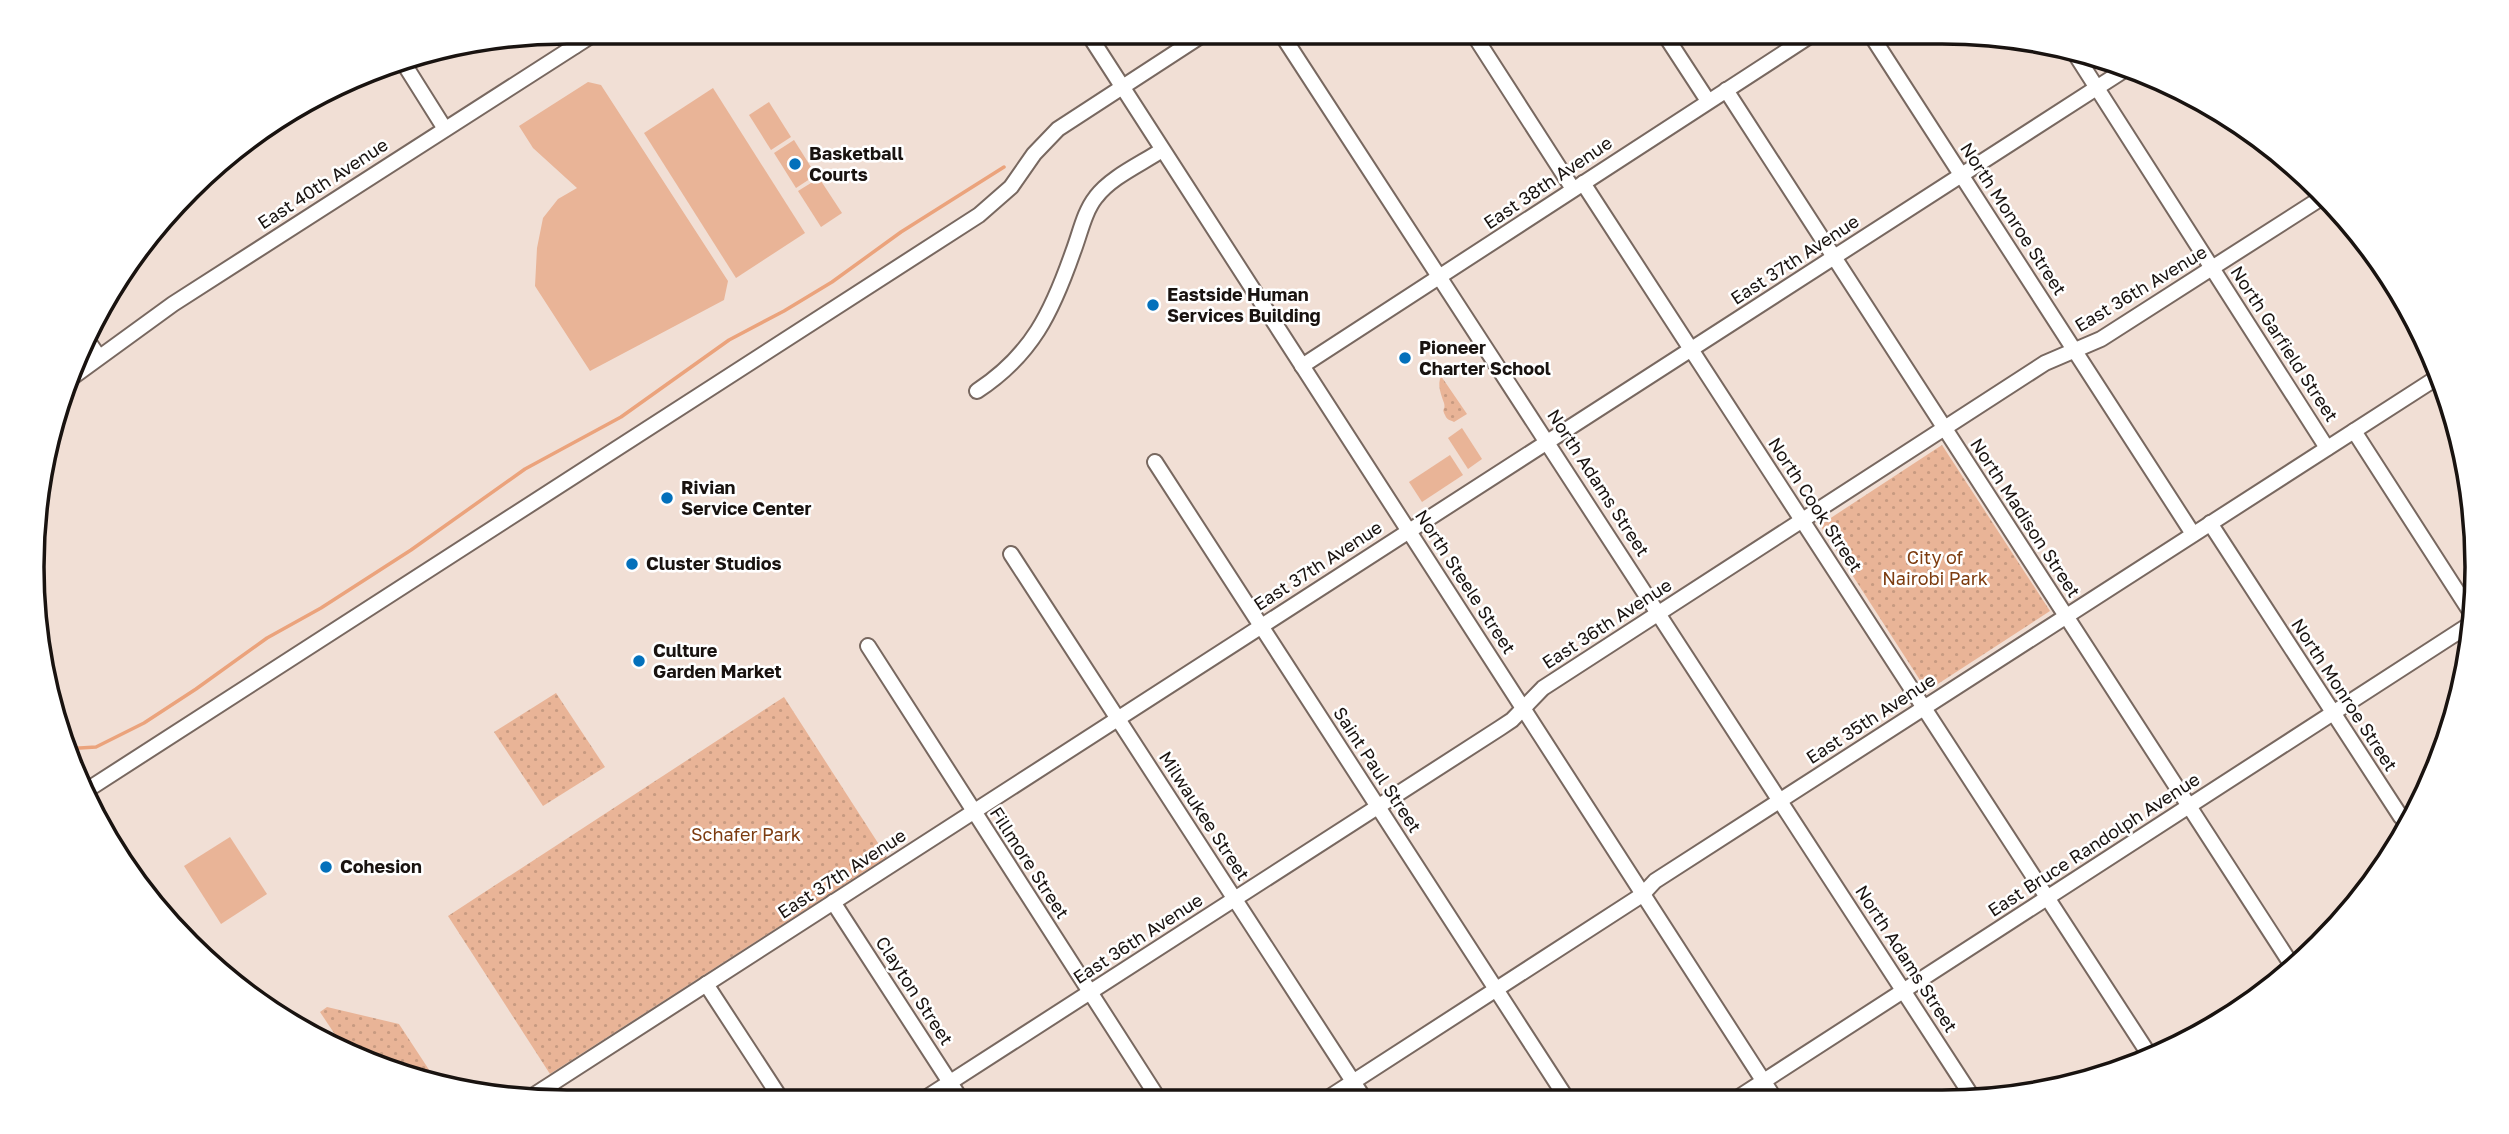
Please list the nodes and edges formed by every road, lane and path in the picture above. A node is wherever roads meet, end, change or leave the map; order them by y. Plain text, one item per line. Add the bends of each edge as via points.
1 (578, 44) edge
2 (1095, 44) edge
3 (1185, 44) edge
4 (1288, 44) edge
5 (1480, 44) edge
6 (1671, 44) edge
7 (1797, 44) edge
8 (1877, 44) edge
9 (575, 46) joint
10 (2081, 63) edge
11 (408, 69) edge
12 (2117, 75) edge
13 (1118, 81) junction
14 (2096, 88) junction
15 (1726, 90) junction
16 (1708, 101) junction
17 (445, 129) junction
18 (1162, 150) junction
19 (1962, 175) junction
20 (1578, 186) junction
21 (2316, 201) edge
22 (1835, 257) junction
23 (2212, 268) junction
24 (1440, 277) junction
25 (93, 348) edge
26 (1690, 349) junction
27 (2074, 350) junction
28 (99, 357) junction
29 (1302, 366) junction
30 (83, 370) edge
31 (2430, 382) edge
32 (977, 391) dead end
33 (1944, 428) junction
34 (2354, 430) junction
35 (1547, 441) junction
36 (2327, 448) junction
37 (1155, 462) dead end
38 (1802, 520) junction
39 (2210, 523) junction
40 (1409, 531) junction
41 (2193, 534) junction
42 (1011, 554) dead end
43 (2464, 602) edge
44 (1659, 614) junction
45 (2066, 616) junction
46 (1261, 626) junction
47 (2461, 630) edge
48 (868, 646) dead end
49 (1524, 708) junction
50 (1923, 708) junction
51 (2333, 713) junction
52 (1118, 719) junction
53 (93, 786) edge
54 (1780, 800) junction
55 (1378, 806) junction
56 (2189, 806) junction
57 (973, 812) junction
58 (2401, 817) dead end
59 (1643, 895) junction
60 (2046, 898) junction
61 (1236, 900) junction
62 (833, 902) junction
63 (2288, 959) edge
64 (706, 984) junction
65 (1496, 990) junction
66 (1903, 991) junction
67 (1090, 993) junction
68 (2145, 1049) edge
69 (1763, 1081) junction
70 (1353, 1082) junction
71 (950, 1083) junction
72 (1967, 1089) edge
73 (556, 1090) edge
74 (775, 1090) edge
75 (939, 1090) edge
76 (955, 1090) edge
77 (1153, 1090) edge
78 (1341, 1090) edge
79 (1358, 1090) edge
80 (1561, 1090) edge
81 (1750, 1090) edge
82 (1769, 1090) edge

1 - 9 street, East 40th Avenue
2 - 13 street, North Steele Street
3 - 13 street
4 - 24 street, North Adams Street
5 - 20 street, North Cook Street
6 - 16 street
7 - 15 street, East 38th Avenue
8 - 19 street, North Monroe Street
9 - 17 street, East 40th Avenue
10 - 14 street, North Garfield Street
11 - 17 street
12 - 14 street, East 37th Avenue
13 - 18 street, North Steele Street
13 - 53 street via 1049,137 1011,187 979,215
14 - 19 street, East 37th Avenue
14 - 23 street, North Garfield Street
15 - 16 street, East 38th Avenue
15 - 22 street, North Madison Street
16 - 20 street, East 38th Avenue
17 - 28 street, East 40th Avenue via 173,304
18 - 29 street, North Steele Street
18 - 32 street via 1098,194 1045,321 1012,364
19 - 22 street, East 37th Avenue
19 - 27 street, North Monroe Street
20 - 24 street, East 38th Avenue
20 - 26 street, North Cook Street
21 - 23 street, East 36th Avenue
22 - 26 street, East 37th Avenue
22 - 33 street, North Madison Street
23 - 27 street, East 36th Avenue via 2101,339
23 - 36 street, North Garfield Street
24 - 29 street, East 38th Avenue
24 - 35 street, North Adams Street
25 - 28 street
26 - 35 street, East 37th Avenue
26 - 38 street, North Cook Street
27 - 33 street, East 36th Avenue via 2045,363
27 - 41 street, North Monroe Street
28 - 30 street, East 40th Avenue
29 - 40 street, North Steele Street
31 - 34 street, East 35th Avenue
33 - 38 street, East 36th Avenue
33 - 45 street, North Madison Street
34 - 36 street, East 35th Avenue
34 - 43 street, North Garfield Street
35 - 40 street, East 37th Avenue
35 - 44 street, North Adams Street
36 - 39 street, East 35th Avenue
37 - 46 street, Saint Paul Street
38 - 44 street, East 36th Avenue
38 - 50 street, North Cook Street
39 - 41 street, East 35th Avenue
39 - 51 street, North Monroe Street
40 - 46 street, East 37th Avenue
40 - 49 street, North Steele Street
41 - 45 street, East 35th Avenue
42 - 52 street, Milwaukee Street
44 - 49 street, East 36th Avenue via 1543,688
44 - 54 street, North Adams Street
45 - 50 street, East 35th Avenue
45 - 56 street, North Madison Street
46 - 52 street, East 37th Avenue
46 - 55 street, Saint Paul Street
47 - 51 street, East Bruce Randolph Avenue
48 - 57 street, Fillmore Street
49 - 55 street, East 36th Avenue
49 - 59 street, North Steele Street
50 - 54 street, East 35th Avenue
50 - 60 street, North Cook Street
51 - 56 street, East Bruce Randolph Avenue
51 - 58 street, North Monroe Street
52 - 57 street, East 37th Avenue
52 - 61 street, Milwaukee Street
54 - 59 street, East 35th Avenue via 1655,881
54 - 66 street, North Adams Street
55 - 61 street, East 36th Avenue
55 - 65 street, Saint Paul Street
56 - 60 street, East Bruce Randolph Avenue
56 - 63 street, North Madison Street
57 - 62 street, East 37th Avenue
57 - 67 street, Fillmore Street
59 - 65 street, East 35th Avenue
59 - 69 street, North Steele Street
60 - 66 street, East Bruce Randolph Avenue
60 - 68 street, North Cook Street
61 - 67 street, East 36th Avenue
61 - 70 street, Milwaukee Street
62 - 64 street, East 37th Avenue
62 - 71 street, Clayton Street
64 - 73 street, East 37th Avenue
64 - 74 street
65 - 70 street, East 35th Avenue
65 - 80 street, Saint Paul Street
66 - 69 street, East Bruce Randolph Avenue
66 - 72 street, North Adams Street
67 - 71 street, East 36th Avenue
67 - 77 street, Fillmore Street
69 - 81 street, East Bruce Randolph Avenue
69 - 82 street, North Steele Street
70 - 78 street, East 35th Avenue
70 - 79 street, Milwaukee Street
71 - 75 street, East 36th Avenue
71 - 76 street, Clayton Street

